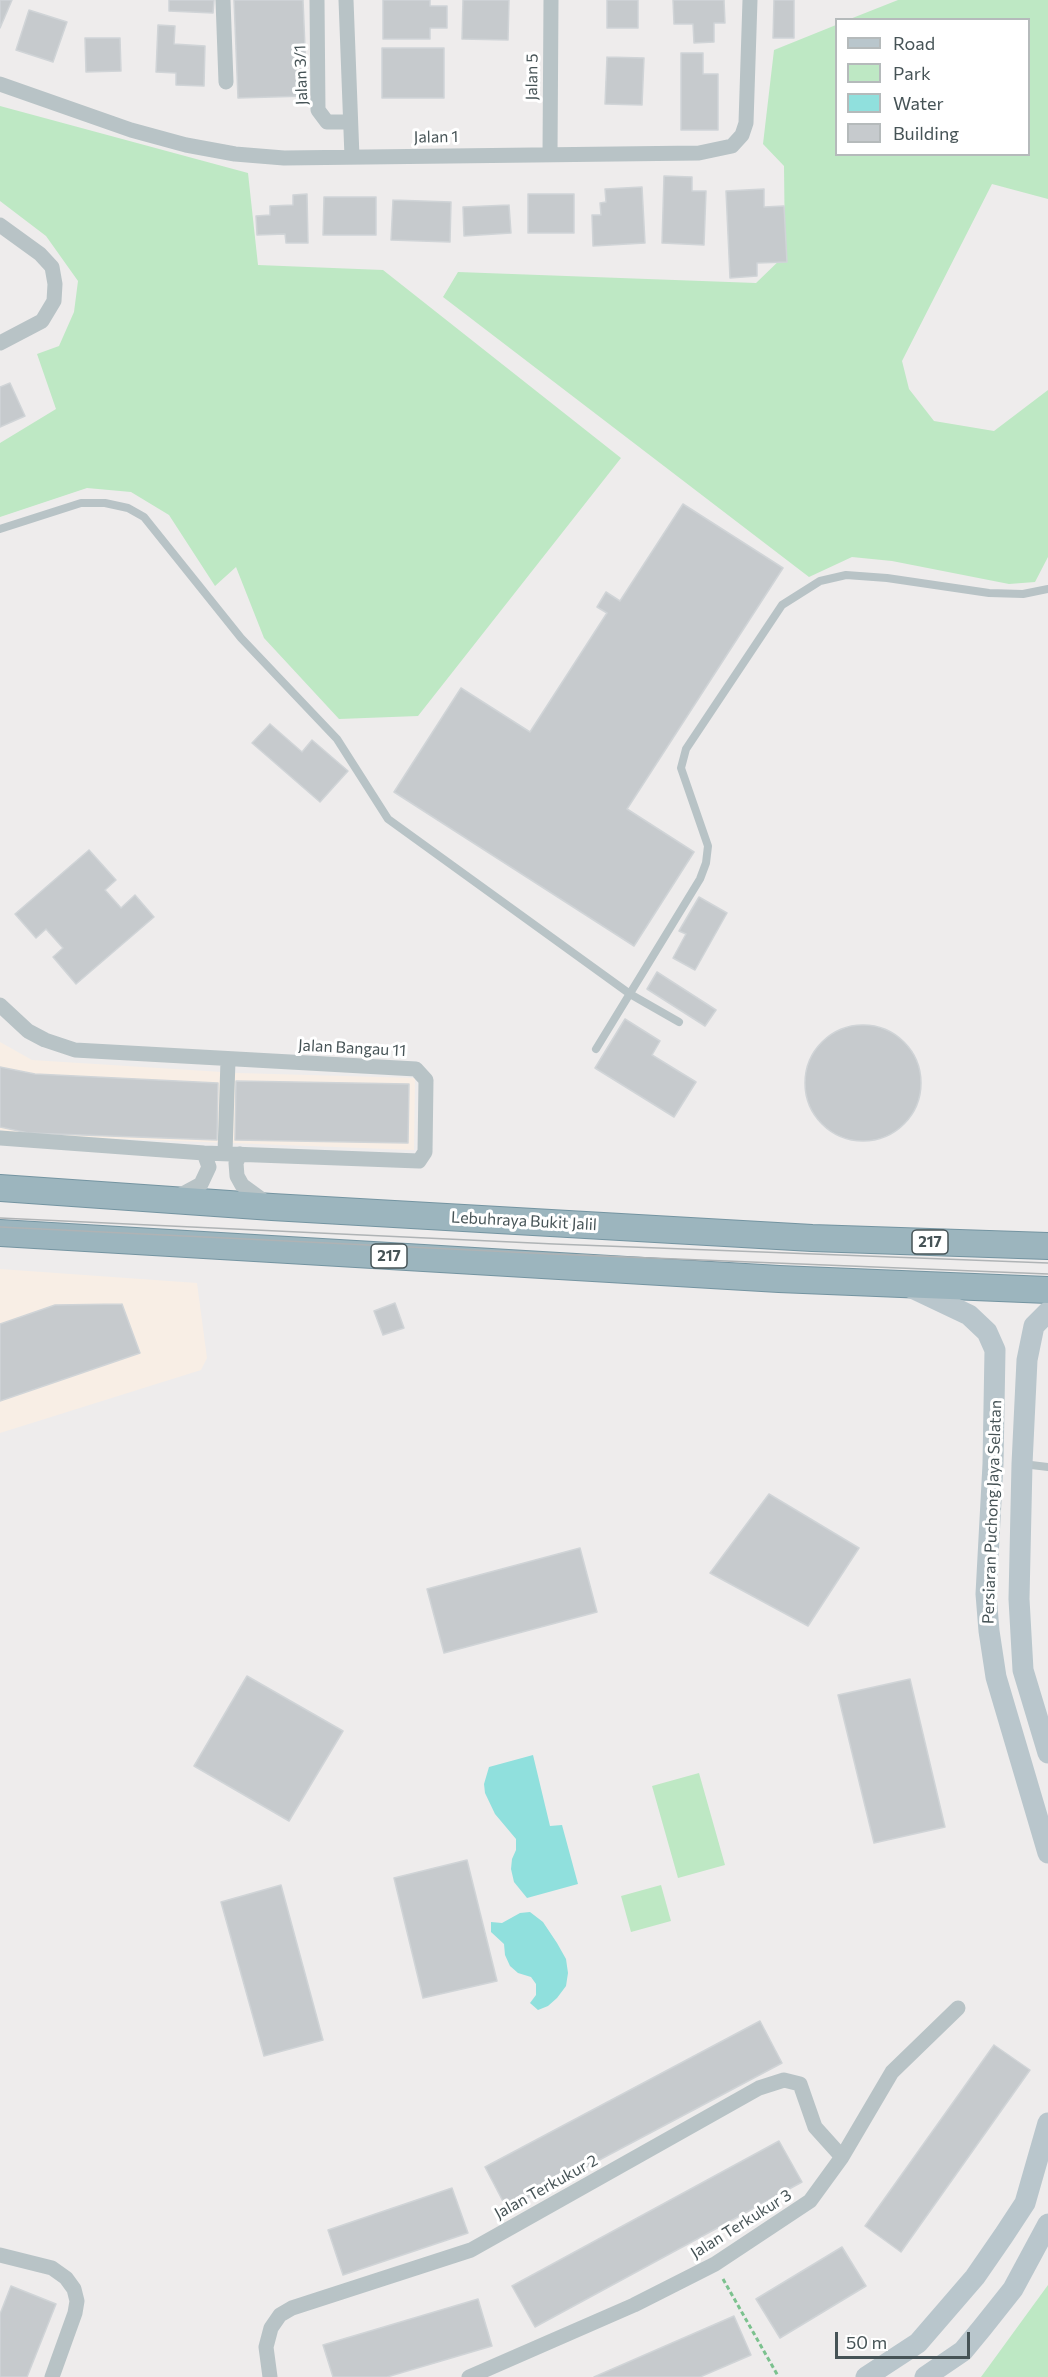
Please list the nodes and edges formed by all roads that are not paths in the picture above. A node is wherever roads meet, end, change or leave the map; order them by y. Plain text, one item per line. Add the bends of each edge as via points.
1 (223, 0) edge
2 (317, 0) edge
3 (346, 0) edge
4 (551, 0) edge
5 (750, 0) edge
6 (226, 82) dead end
7 (0, 84) edge
8 (350, 122) junction
9 (550, 154) junction
10 (352, 157) junction
11 (0, 225) edge
12 (0, 343) edge
13 (0, 529) edge
14 (1048, 589) edge
15 (630, 994) junction
16 (0, 1005) edge
17 (679, 1023) dead end
18 (596, 1049) dead end
19 (228, 1060) junction
20 (0, 1137) edge
21 (204, 1153) junction
22 (225, 1153) junction
23 (240, 1154) junction
24 (0, 1188) edge
25 (171, 1200) junction
26 (272, 1207) junction
27 (0, 1233) edge
28 (1048, 1246) edge
29 (904, 1285) junction
30 (1048, 1290) edge
31 (1048, 1312) edge
32 (993, 1464) junction
33 (1022, 1464) junction
34 (1048, 1467) edge
35 (1048, 1753) edge
36 (1048, 1853) edge
37 (958, 2008) dead end
38 (1048, 2123) edge
39 (842, 2157) junction
40 (1048, 2224) edge
41 (0, 2255) edge
42 (52, 2377) edge
43 (270, 2377) edge
44 (469, 2377) edge
45 (866, 2377) edge
46 (925, 2377) edge

1 - 6 street
2 - 8 street, Jalan 3/1 via 318,110 327,122
3 - 8 street
4 - 9 street, Jalan 5
5 - 9 street, Jalan 1 via 746,123 732,146 699,153
7 - 10 street, Jalan 1 via 186,145 274,157
8 - 10 street
9 - 10 street, Jalan 1
11 - 12 street via 40,254 51,267 55,284 54,301 42,321
13 - 15 lane via 81,503 105,502 144,517 241,638 336,739 388,819
14 - 15 lane via 989,594 846,575 820,582 782,606 686,749 681,768 708,846 706,863
15 - 17 lane
15 - 18 lane
16 - 19 street, Jalan Bangau 11 via 28,1031 75,1050
19 - 22 street
19 - 23 street, Jalan Bangau 11 via 416,1069 426,1080 425,1152 419,1161
20 - 21 street, Jalan Bangau 11
21 - 22 street, Jalan Bangau 11
21 - 25 street via 209,1167 201,1184
22 - 23 street, Jalan Bangau 11
23 - 26 street via 236,1163 242,1185
24 - 25 highway, Lebuhraya Bukit Jalil / 217
25 - 26 highway, Lebuhraya Bukit Jalil / 217
26 - 28 highway, Lebuhraya Bukit Jalil / 217 via 812,1238
27 - 29 highway, 217
29 - 30 highway, 217
29 - 32 main road, Persiaran Puchong Jaya Selatan via 969,1315 987,1332 995,1350
31 - 33 main road, Persiaran Puchong Jaya Selatan via 1034,1326 1030,1339
32 - 33 main road
32 - 36 main road, Persiaran Puchong Jaya Selatan via 986,1594 989,1631 996,1677
33 - 34 lane
33 - 35 main road, Persiaran Puchong Jaya Selatan via 1022,1660
37 - 39 street, Jalan Terkukur 3 via 892,2072
38 - 45 main road via 1025,2203 975,2277 918,2343
39 - 43 street, Jalan Terkukur 2 via 815,2127 800,2084 784,2080 759,2088 471,2250 280,2315 271,2328 266,2347
39 - 44 street, Jalan Terkukur 3 via 810,2201 715,2264 634,2305
40 - 46 main road via 1013,2289 988,2321 963,2351
41 - 42 street via 52,2268 74,2289 75,2313

